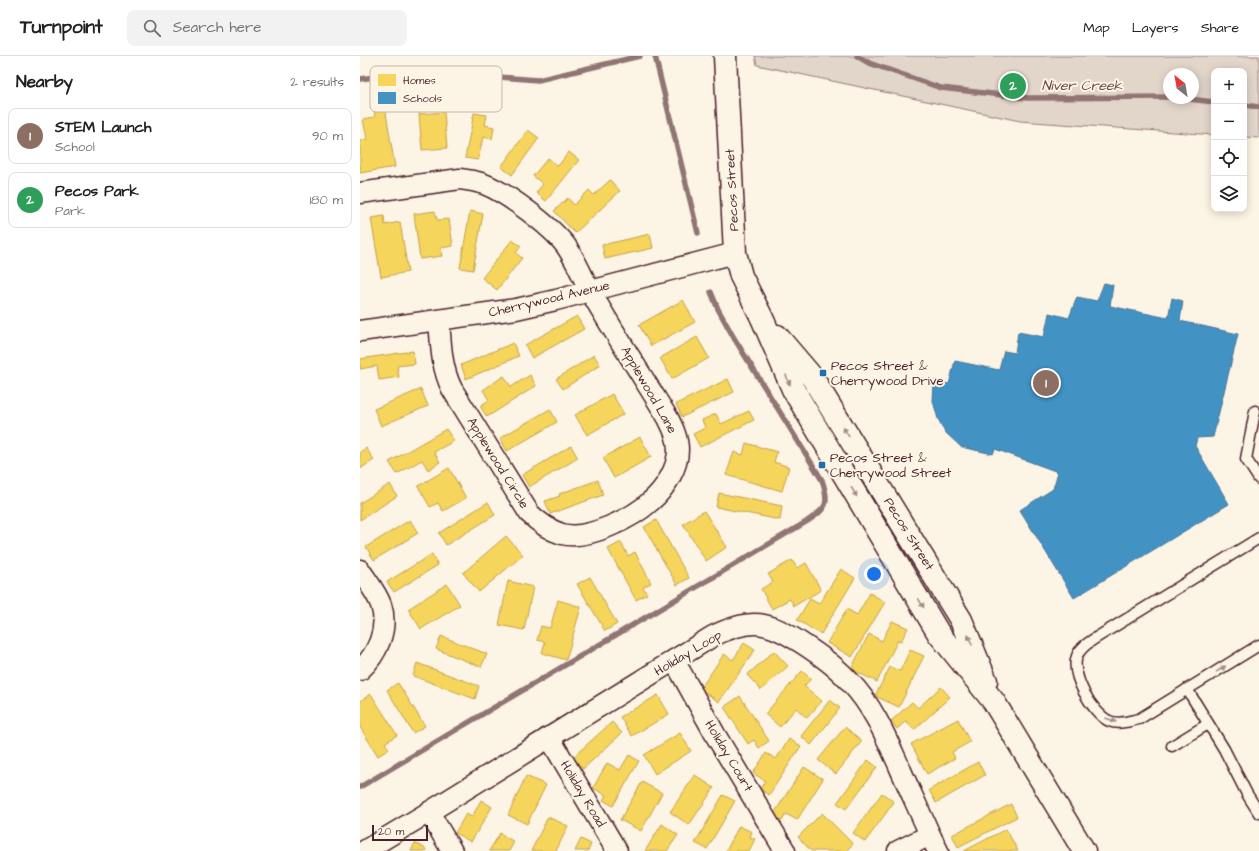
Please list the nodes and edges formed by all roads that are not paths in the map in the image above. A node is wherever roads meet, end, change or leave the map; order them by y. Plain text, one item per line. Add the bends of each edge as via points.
1 (725, 56) edge
2 (360, 193) edge
3 (734, 252) junction
4 (590, 290) junction
5 (439, 320) junction
6 (360, 331) edge
7 (1255, 411) dead end
8 (1259, 479) edge
9 (619, 521) joint
10 (1259, 538) edge
11 (360, 570) edge
12 (1259, 645) edge
13 (674, 660) junction
14 (360, 670) edge
15 (1187, 689) junction
16 (1208, 724) junction
17 (549, 737) junction
18 (1172, 746) dead end
19 (429, 812) junction
20 (1259, 813) edge
21 (934, 843) edge
22 (364, 851) edge
23 (452, 851) edge
24 (617, 851) edge
25 (785, 851) edge
26 (898, 851) edge
27 (1084, 851) edge

1 - 3 street, Pecos Street
2 - 4 street, Applewood Lane via 460,179 471,180 498,190 551,230 565,245
3 - 4 street, Cherrywood Avenue
3 - 27 street, Pecos Street via 741,276 793,389 939,634 994,702
4 - 5 street, Cherrywood Avenue via 516,309
4 - 9 street, Applewood Lane via 668,418 678,442 676,464 662,490 647,504
5 - 6 street, Cherrywood Avenue
5 - 9 street, Applewood Circle via 445,376 529,513 545,527 562,534 573,535 585,535
7 - 8 lane via 1246,459
10 -> 15 lane via 1094,639 1083,647 1077,656 1075,670 1079,682 1097,712 1109,721 1123,723 1139,719
11 - 14 street via 383,614 382,636 376,652
15 -> 12 lane
13 - 17 street, Holiday Loop
13 - 21 street, Holiday Loop via 724,631 757,623 788,634 817,653 851,682 867,704 884,732
13 - 25 street, Holiday Court
15 - 16 lane
16 - 18 lane
16 - 20 lane
17 - 19 street, Holiday Loop
17 - 24 street, Holiday Road
19 - 22 street, Holiday Loop
19 - 23 street
21 - 26 street

